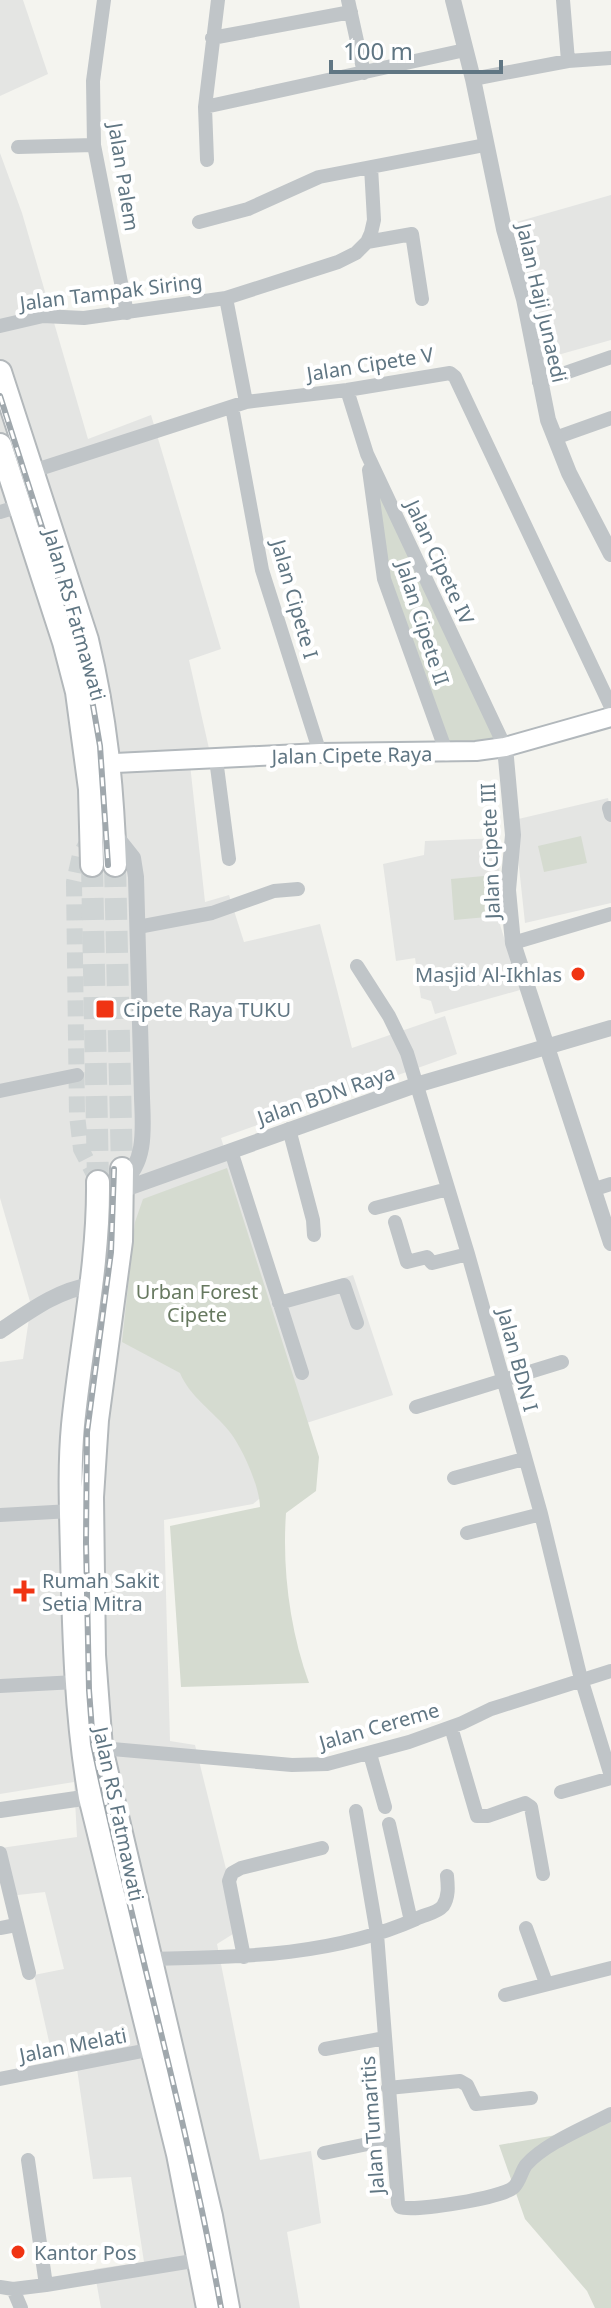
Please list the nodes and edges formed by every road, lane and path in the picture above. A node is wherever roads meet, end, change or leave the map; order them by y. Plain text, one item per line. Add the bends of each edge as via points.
1 (104, 0) edge
2 (218, 0) edge
3 (453, 0) edge
4 (563, 0) edge
5 (350, 6) edge
6 (212, 38) junction
7 (465, 50) junction
8 (611, 58) edge
9 (568, 61) junction
10 (364, 73) junction
11 (473, 79) junction
12 (205, 107) junction
13 (94, 145) junction
14 (485, 145) junction
15 (18, 147) dead end
16 (207, 160) dead end
17 (371, 167) junction
18 (199, 222) dead end
19 (367, 242) junction
20 (226, 298) junction
21 (422, 299) dead end
22 (127, 313) junction
23 (0, 326) edge
24 (611, 357) edge
25 (0, 372) edge
26 (539, 382) junction
27 (347, 390) junction
28 (239, 404) junction
29 (611, 418) edge
30 (555, 438) junction
31 (0, 445) edge
32 (367, 454) junction
33 (33, 471) junction
34 (10, 509) edge
35 (611, 554) edge
36 (611, 707) edge
37 (611, 717) edge
38 (505, 747) junction
39 (320, 753) junction
40 (447, 754) junction
41 (216, 759) junction
42 (99, 764) junction
43 (114, 834) junction
44 (229, 859) dead end
45 (92, 865) tunnel mouth
46 (115, 865) tunnel mouth
47 (298, 889) dead end
48 (611, 914) edge
49 (138, 927) junction
50 (513, 943) junction
51 (357, 966) dead end
52 (611, 1028) edge
53 (546, 1046) junction
54 (77, 1075) dead end
55 (416, 1085) junction
56 (0, 1091) edge
57 (289, 1129) junction
58 (231, 1151) junction
59 (122, 1180) junction
60 (98, 1182) tunnel mouth
61 (603, 1186) edge
62 (448, 1189) junction
63 (375, 1208) dead end
64 (395, 1222) dead end
65 (314, 1235) dead end
66 (611, 1243) edge
67 (468, 1254) junction
68 (91, 1285) junction
69 (279, 1303) junction
70 (357, 1323) dead end
71 (0, 1331) edge
72 (562, 1362) dead end
73 (302, 1373) dead end
74 (503, 1379) junction
75 (416, 1407) dead end
76 (524, 1459) junction
77 (454, 1478) dead end
78 (0, 1506) edge
79 (71, 1507) junction
80 (541, 1514) junction
81 (0, 1515) edge
82 (467, 1533) dead end
83 (611, 1671) edge
84 (582, 1679) junction
85 (76, 1682) junction
86 (0, 1686) edge
87 (451, 1727) junction
88 (101, 1748) junction
89 (370, 1754) junction
90 (611, 1777) edge
91 (561, 1792) dead end
92 (90, 1797) junction
93 (385, 1807) dead end
94 (0, 1810) edge
95 (356, 1811) dead end
96 (389, 1824) dead end
97 (322, 1848) dead end
98 (0, 1853) edge
99 (543, 1874) dead end
100 (121, 1875) junction
101 (447, 1876) dead end
102 (411, 1921) junction
103 (16, 1925) junction
104 (0, 1928) edge
105 (526, 1928) dead end
106 (377, 1934) junction
107 (244, 1957) junction
108 (151, 1959) junction
109 (611, 1968) edge
110 (29, 1973) dead end
111 (546, 1983) junction
112 (505, 1995) dead end
113 (385, 2038) junction
114 (153, 2049) junction
115 (325, 2049) dead end
116 (0, 2079) edge
117 (388, 2088) junction
118 (531, 2098) dead end
119 (611, 2114) edge
120 (392, 2139) junction
121 (324, 2153) dead end
122 (28, 2160) dead end
123 (199, 2260) junction
124 (46, 2285) junction
125 (6, 2288) edge
126 (21, 2308) edge
127 (208, 2308) edge
128 (228, 2308) edge

1 - 13 street, Jalan Palem via 93,81
2 - 6 street
3 - 7 street, Jalan Haji Junaedi
4 - 9 street
5 - 6 street
5 - 10 street
6 - 12 street
7 - 10 street
7 - 11 street, Jalan Haji Junaedi
8 - 9 street
9 - 11 street
10 - 12 street
11 - 14 street, Jalan Haji Junaedi
12 - 16 street
13 - 15 street
13 - 22 street, Jalan Palem
14 - 17 street
14 - 26 street, Jalan Haji Junaedi
17 - 18 street via 319,177 248,209
17 - 19 street via 374,220
19 - 20 street, Jalan Tampak Siring via 338,262
19 - 21 street via 412,234
20 - 22 street, Jalan Tampak Siring
20 - 28 street, Jalan Cipete I
22 - 23 street, Jalan Tampak Siring via 43,316
24 - 26 street
25 - 33 main road, Jalan RS Fatmawati
26 - 30 street, Jalan Haji Junaedi
27 - 28 street, Jalan Cipete V
27 - 32 street, Jalan Cipete IV
27 - 36 street, Jalan Cipete V via 444,372 455,377
28 - 33 street, Jalan Cipete V
28 - 39 street, Jalan Cipete I via 262,570
29 - 30 street
30 - 35 street, Jalan Haji Junaedi
31 - 34 main road, Jalan RS Fatmawati
32 - 38 street, Jalan Cipete IV
32 - 40 street, Jalan Cipete II via 384,579
33 - 42 main road, Jalan RS Fatmawati via 87,640 104,717
34 - 42 main road, Jalan RS Fatmawati via 70,662 83,724
37 - 38 main road, Jalan Cipete Raya
38 - 40 main road, Jalan Cipete Raya
38 - 50 street, Jalan Cipete III via 513,835 508,890
39 - 40 main road, Jalan Cipete Raya
39 - 41 main road, Jalan Cipete Raya
41 - 42 main road, Jalan Cipete Raya
41 - 44 street
42 - 43 main road, Jalan RS Fatmawati
42 - 45 main road, Jalan RS Fatmawati
43 - 46 main road, Jalan RS Fatmawati
43 - 49 street via 133,858
47 - 49 street
48 - 50 street
49 - 59 street via 143,1124 138,1160
50 - 53 street, Jalan Cipete III
51 - 55 street, Jalan BDN I via 389,1016
52 - 53 street, Jalan BDN Raya
53 - 55 street, Jalan BDN Raya
53 - 61 street, Jalan Cipete III
54 - 56 street
55 - 57 street, Jalan BDN Raya
55 - 62 street, Jalan BDN I
57 - 58 street, Jalan BDN Raya
57 - 65 street
58 - 59 street, Jalan BDN Raya
58 - 69 street
59 - 88 main road, Jalan RS Fatmawati via 121,1241 92,1497
60 - 68 main road, Jalan RS Fatmawati
61 - 66 street, Jalan Cipete III
62 - 63 street
62 - 67 street, Jalan BDN I
64 - 67 street via 407,1262 427,1257 432,1263
67 - 74 street, Jalan BDN I
68 - 71 street via 54,1295
68 - 79 main road, Jalan RS Fatmawati via 73,1424
69 - 70 street via 344,1285
69 - 73 street
72 - 74 street
74 - 75 street
74 - 76 street, Jalan BDN I
76 - 77 street
76 - 80 street, Jalan BDN I
78 - 79 street
79 - 81 street
79 - 85 main road, Jalan RS Fatmawati
80 - 82 street
80 - 84 street, Jalan BDN I
83 - 84 street, Jalan Cereme
84 - 87 street, Jalan Cereme
84 - 90 street, Jalan BDN I
85 - 86 street
85 - 92 main road, Jalan RS Fatmawati
87 - 89 street, Jalan Cereme
87 - 99 street via 477,1816 525,1803 531,1807
88 - 89 street, Jalan Cereme via 311,1765
88 - 100 main road, Jalan RS Fatmawati
89 - 93 street
90 - 91 street
92 - 94 street
92 - 100 main road, Jalan RS Fatmawati
95 - 106 street, Jalan Tumaritis
96 - 102 street
97 - 107 street via 232,1873 229,1881
98 - 103 street
100 - 108 main road, Jalan RS Fatmawati
100 - 114 main road, Jalan RS Fatmawati
101 - 102 street via 442,1907
102 - 106 street
103 - 104 street
103 - 110 street
105 - 111 street
106 - 107 street
106 - 113 street, Jalan Tumaritis
107 - 108 street
108 - 128 main road, Jalan RS Fatmawati
109 - 111 street
111 - 112 street
113 - 115 street
113 - 117 street, Jalan Tumaritis
114 - 116 street, Jalan Melati
114 - 123 main road, Jalan RS Fatmawati
117 - 118 street via 460,2081 476,2104
117 - 120 street, Jalan Tumaritis
119 - 120 street, Jalan Tumaritis via 533,2159 507,2191 405,2209 398,2203
120 - 121 street
122 - 124 street
123 - 124 street
123 - 127 main road, Jalan RS Fatmawati
124 - 125 street
125 - 126 street

